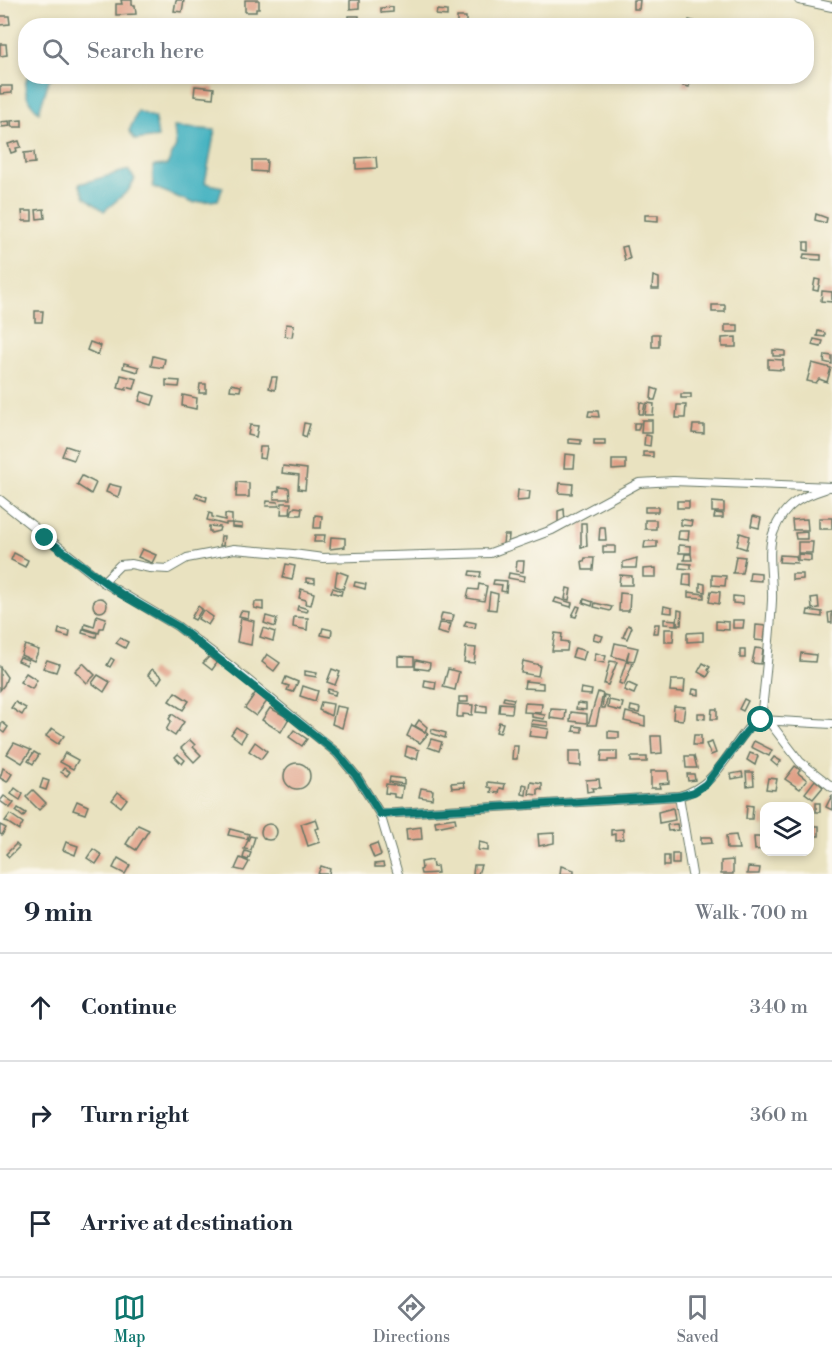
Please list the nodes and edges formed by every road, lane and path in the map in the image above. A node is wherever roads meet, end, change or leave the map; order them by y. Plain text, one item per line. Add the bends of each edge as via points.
1 (800, 0) edge
2 (832, 7) edge
3 (0, 501) edge
4 (103, 582) junction
5 (765, 720) junction
6 (832, 724) edge
7 (832, 787) edge
8 (679, 796) junction
9 (380, 814) junction
10 (398, 874) edge
11 (692, 874) edge

1 - 2 street
3 - 4 street
4 - 5 street via 120,565 168,569 187,558 234,549 323,558 490,553 552,530 639,483 832,487 804,495 788,507 772,533
4 - 9 street via 177,626 337,753
5 - 6 street
5 - 7 street via 800,762
5 - 8 street via 753,724 706,784
8 - 9 street
8 - 11 street
9 - 10 street

